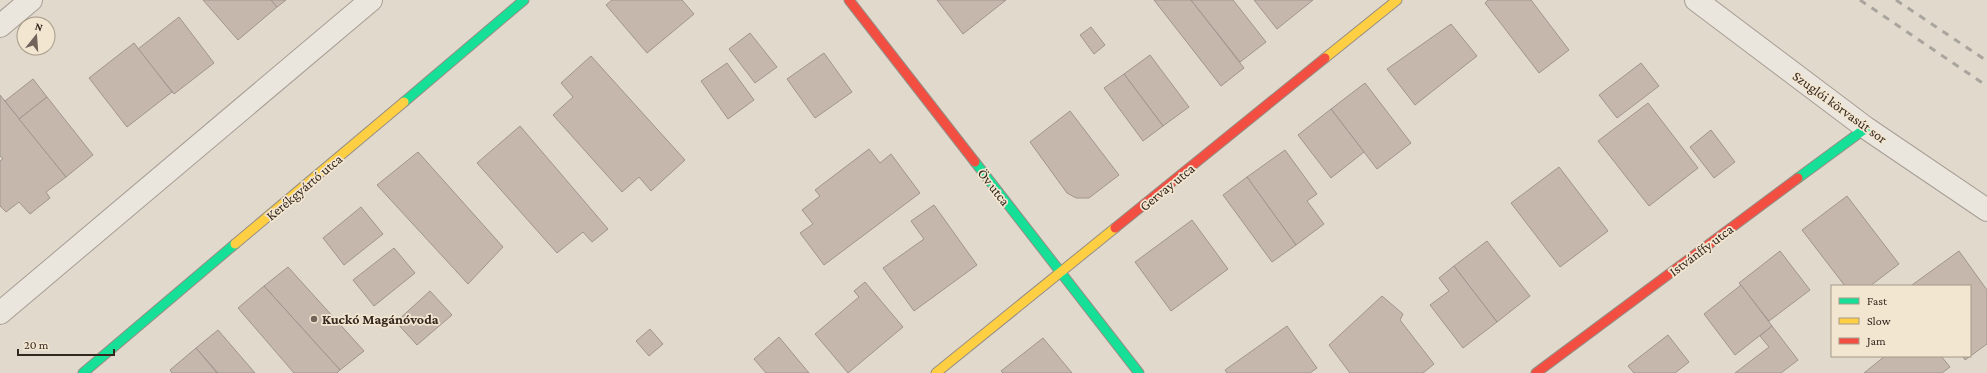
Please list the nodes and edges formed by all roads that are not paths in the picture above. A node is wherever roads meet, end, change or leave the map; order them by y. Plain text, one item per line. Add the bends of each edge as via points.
1 (31, 0) edge
2 (371, 0) edge
3 (524, 0) edge
4 (849, 0) edge
5 (1397, 0) edge
6 (1696, 0) edge
7 (0, 26) edge
8 (1866, 128) junction
9 (1987, 210) edge
10 (1061, 273) junction
11 (0, 313) edge
12 (83, 373) edge
13 (936, 373) edge
14 (1139, 373) edge
15 (1536, 373) edge

1 - 7 street
2 - 11 street
3 - 12 street, Kerékgyártó utca
4 - 10 street, Öv utca
5 - 10 street, Gervay utca
6 - 8 street, Szuglói körvasút sor
8 - 9 street, Szuglói körvasút sor
8 - 15 street, Istvánffy utca
10 - 13 street, Gervay utca
10 - 14 street, Öv utca

